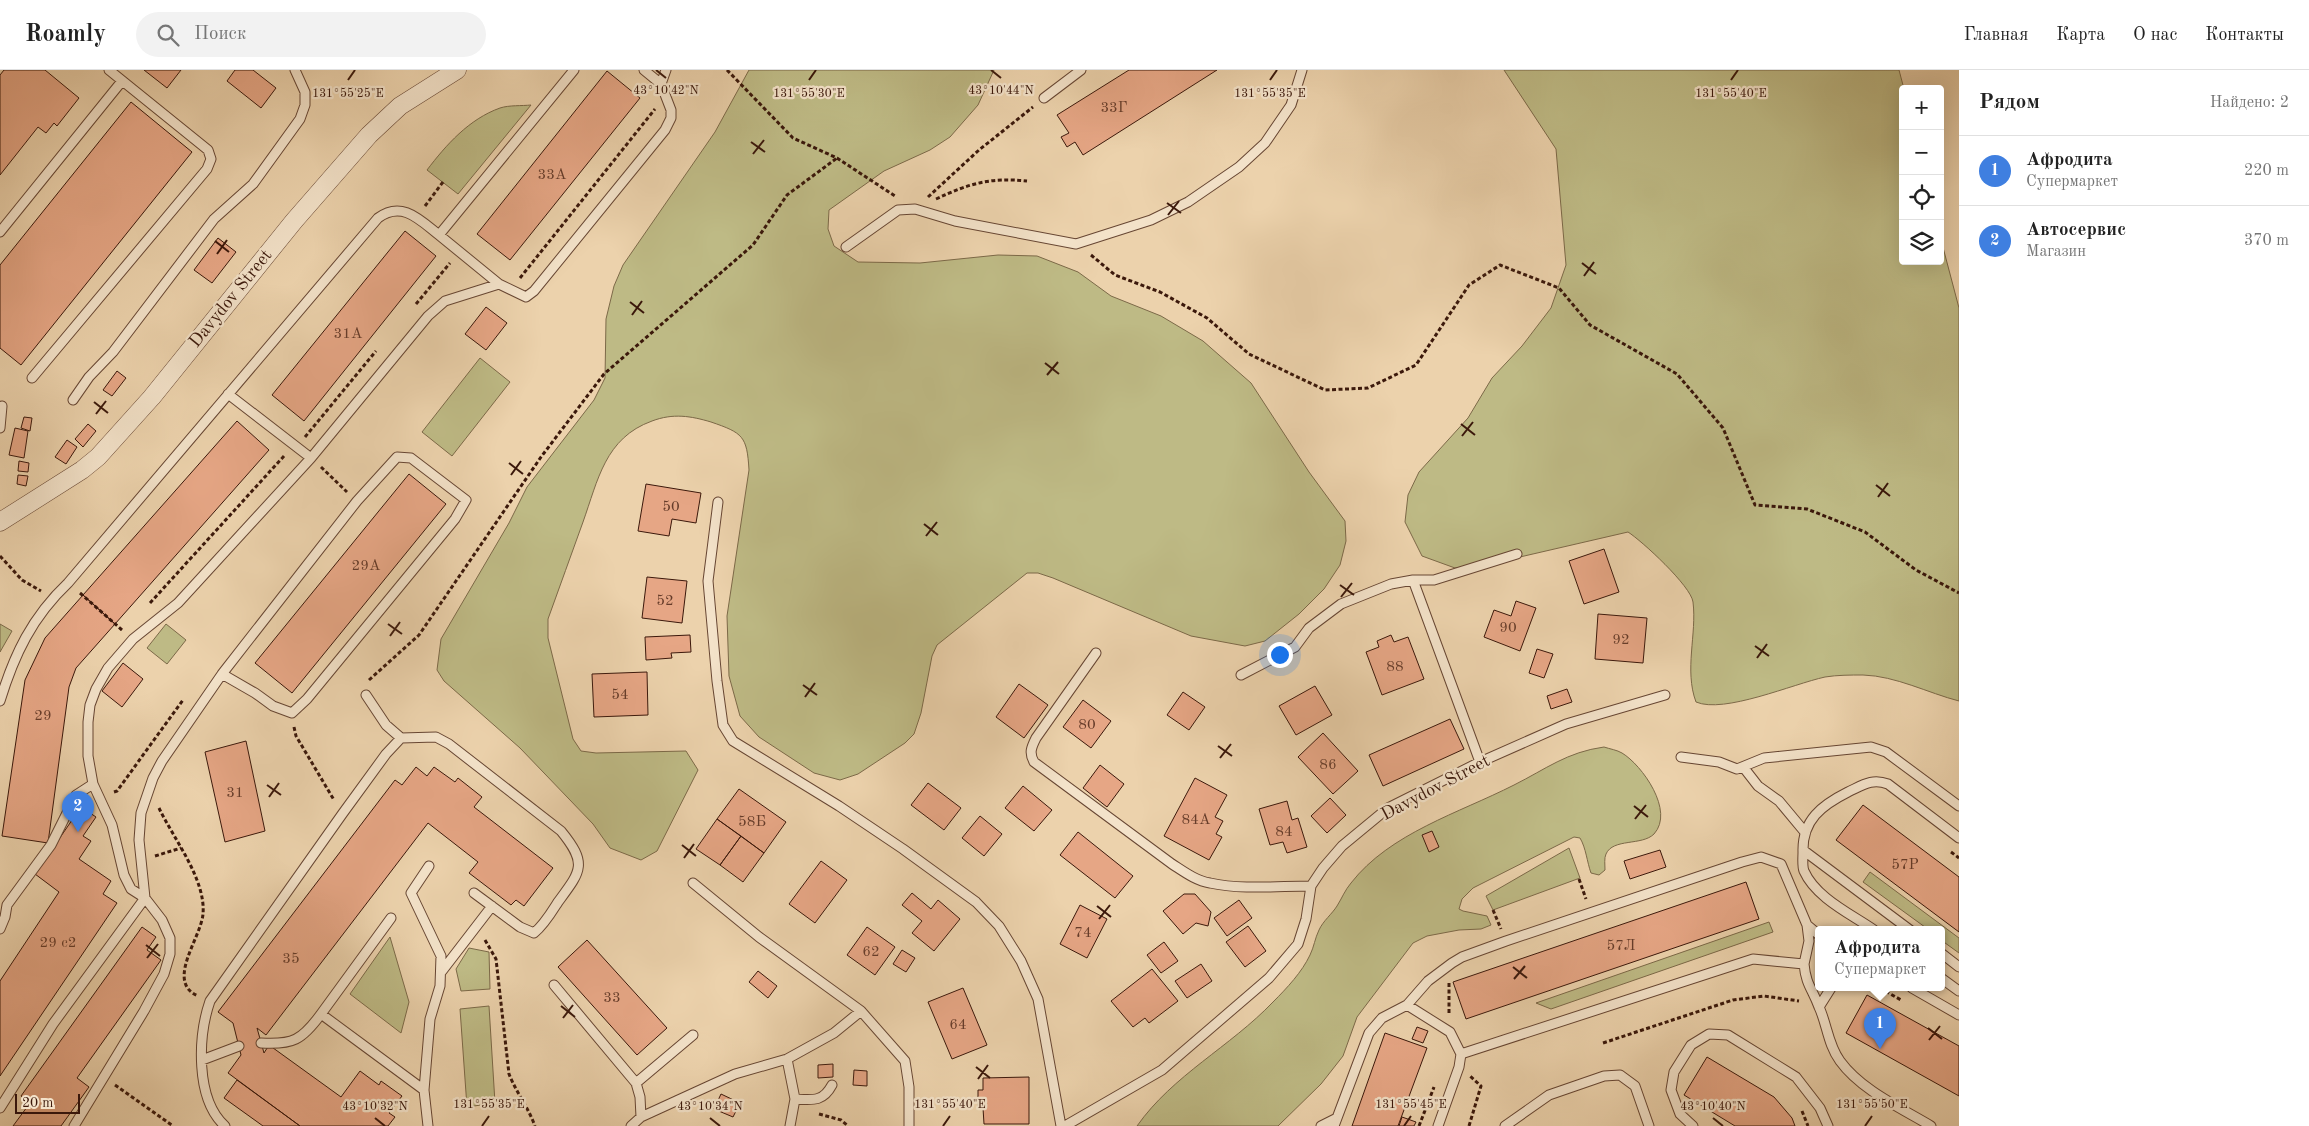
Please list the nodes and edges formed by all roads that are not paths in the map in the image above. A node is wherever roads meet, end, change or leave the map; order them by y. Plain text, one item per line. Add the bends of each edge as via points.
1 (109, 70) edge
2 (294, 70) edge
3 (457, 70) edge
4 (574, 70) edge
5 (644, 70) edge
6 (666, 70) edge
7 (1081, 70) edge
8 (1302, 70) edge
9 (122, 81) junction
10 (661, 84) junction
11 (1044, 98) road end
12 (0, 232) edge
13 (440, 235) junction
14 (846, 247) dead end
15 (499, 284) junction
16 (32, 378) dead end
17 (228, 394) junction
18 (73, 400) dead end
19 (2, 406) dead end
20 (0, 428) edge
21 (311, 458) junction
22 (718, 502) dead end
23 (0, 522) edge
24 (1517, 554) dead end
25 (1413, 580) junction
26 (1096, 653) dead end
27 (222, 674) junction
28 (1241, 675) dead end
29 (366, 695) road end
30 (1665, 695) dead end
31 (0, 701) edge
32 (401, 738) junction
33 (1681, 757) dead end
34 (1480, 762) junction
35 (1744, 768) junction
36 (93, 784) junction
37 (1959, 806) edge
38 (1804, 831) junction
39 (1959, 838) edge
40 (1802, 850) junction
41 (428, 866) dead end
42 (693, 883) dead end
43 (1311, 886) junction
44 (474, 892) dead end
45 (145, 898) junction
46 (3, 903) edge
47 (492, 906) junction
48 (391, 918) dead end
49 (1807, 926) junction
50 (1868, 926) edge
51 (1905, 926) edge
52 (0, 929) edge
53 (1815, 931) edge
54 (1945, 957) edge
55 (1804, 964) junction
56 (1959, 967) edge
57 (442, 971) junction
58 (1945, 981) edge
59 (554, 986) dead end
60 (1829, 991) edge
61 (1917, 991) edge
62 (1959, 991) edge
63 (1407, 1005) junction
64 (1819, 1007) junction
65 (861, 1011) junction
66 (321, 1014) junction
67 (1959, 1015) edge
68 (693, 1036) dead end
69 (261, 1043) dead end
70 (238, 1046) dead end
71 (1461, 1054) junction
72 (787, 1059) junction
73 (202, 1060) junction
74 (636, 1083) junction
75 (832, 1085) dead end
76 (424, 1090) junction
77 (795, 1099) junction
78 (1, 1104) edge
79 (641, 1117) junction
80 (1336, 1122) edge
81 (74, 1126) edge
82 (225, 1126) edge
83 (428, 1126) edge
84 (630, 1126) edge
85 (790, 1126) edge
86 (909, 1126) edge
87 (1063, 1126) edge
88 (1321, 1126) edge
89 (1438, 1126) edge
90 (1505, 1126) edge
91 (1649, 1126) edge
92 (1693, 1126) edge
93 (1828, 1126) edge
94 (1931, 1126) edge

1 - 9 lane
2 - 18 lane via 304,92 300,119 253,184 214,219 114,352 89,377
3 - 23 street, Davydov Street via 400,106 369,135 294,221 152,397 98,457
4 - 13 lane
5 - 10 lane
6 - 10 lane
7 - 11 lane
8 - 14 lane via 1291,105 1265,143 1239,167 1188,202 1151,220 1076,244 955,221 915,209 898,210
9 - 12 lane
9 - 16 lane via 208,150 211,159 207,168
10 - 15 lane via 670,118 665,130 534,291 526,296
13 - 15 lane
13 - 17 lane via 417,217 398,210 387,211
15 - 21 lane via 445,301 428,316
17 - 21 lane
17 - 31 lane via 68,584 52,598 22,641
19 - 20 lane
21 - 36 lane via 178,603 133,639 108,668 90,705 88,756
22 - 87 lane via 708,581 723,725 734,741 754,756 839,806 903,849 976,902 999,926 1021,961 1038,999
24 - 25 lane via 1434,580
25 - 28 lane via 1391,584 1341,604 1309,628 1295,647
25 - 34 lane
26 - 43 lane via 1030,748 1034,762 1172,864 1209,883
27 - 27 lane via 357,501 397,457 404,456 466,500 307,699 292,713 273,706
27 - 45 lane via 166,755 149,788 141,813 140,860
29 - 32 lane via 386,725
30 - 34 lane, Davydov Street via 1566,724
32 - 47 lane via 436,737 449,744 561,831 575,848 578,876 534,933 520,927
32 - 73 lane via 343,813 210,1002 201,1033
33 - 35 lane
34 - 43 lane, Davydov Street via 1388,808 1342,846
35 - 37 lane via 1764,758 1871,747 1886,752
35 - 38 lane via 1758,786 1779,801
36 - 45 lane via 112,825 124,875 131,889
36 - 46 lane via 76,795 51,845
38 - 39 lane via 1813,816 1827,803 1870,781 1879,781 1888,784
38 - 40 lane
40 - 50 lane via 1804,869 1815,888
40 - 51 lane
41 - 57 lane via 412,889 411,896 441,956
42 - 65 lane via 759,937
43 - 87 lane, Davydov Street via 1298,944 1268,978 1162,1070
44 - 47 lane
45 - 78 lane via 53,1024
45 - 81 lane via 162,920 170,938 170,960 144,1011
46 - 52 lane via 5,918
47 - 57 lane
48 - 66 lane
49 - 53 lane
49 - 55 lane
49 - 63 lane via 1781,864 1761,858 1462,957 1428,981
54 - 56 lane
55 - 64 lane via 1805,982
55 - 71 lane via 1753,959
57 - 76 lane via 430,1019
58 - 62 lane
59 - 74 lane
60 - 64 lane
61 - 67 lane
63 - 71 lane via 1450,1032
63 - 80 lane via 1382,1018 1369,1033
64 - 94 lane via 1839,1060 1867,1086
65 - 72 lane via 834,1033
65 - 86 lane via 905,1061
66 - 69 lane via 301,1038 284,1044
66 - 76 lane
68 - 74 lane
70 - 73 lane
71 - 89 lane
72 - 77 lane
72 - 79 lane via 736,1074
73 - 82 lane via 210,1103
74 - 79 lane
75 - 77 lane via 828,1094 816,1101
76 - 83 lane
77 - 85 lane
79 - 84 lane
80 - 88 lane
90 - 91 lane via 1549,1095 1604,1076 1620,1075 1635,1086
92 - 93 lane via 1680,1114 1671,1090 1674,1072 1691,1045 1709,1034 1728,1035 1796,1077 1820,1108

